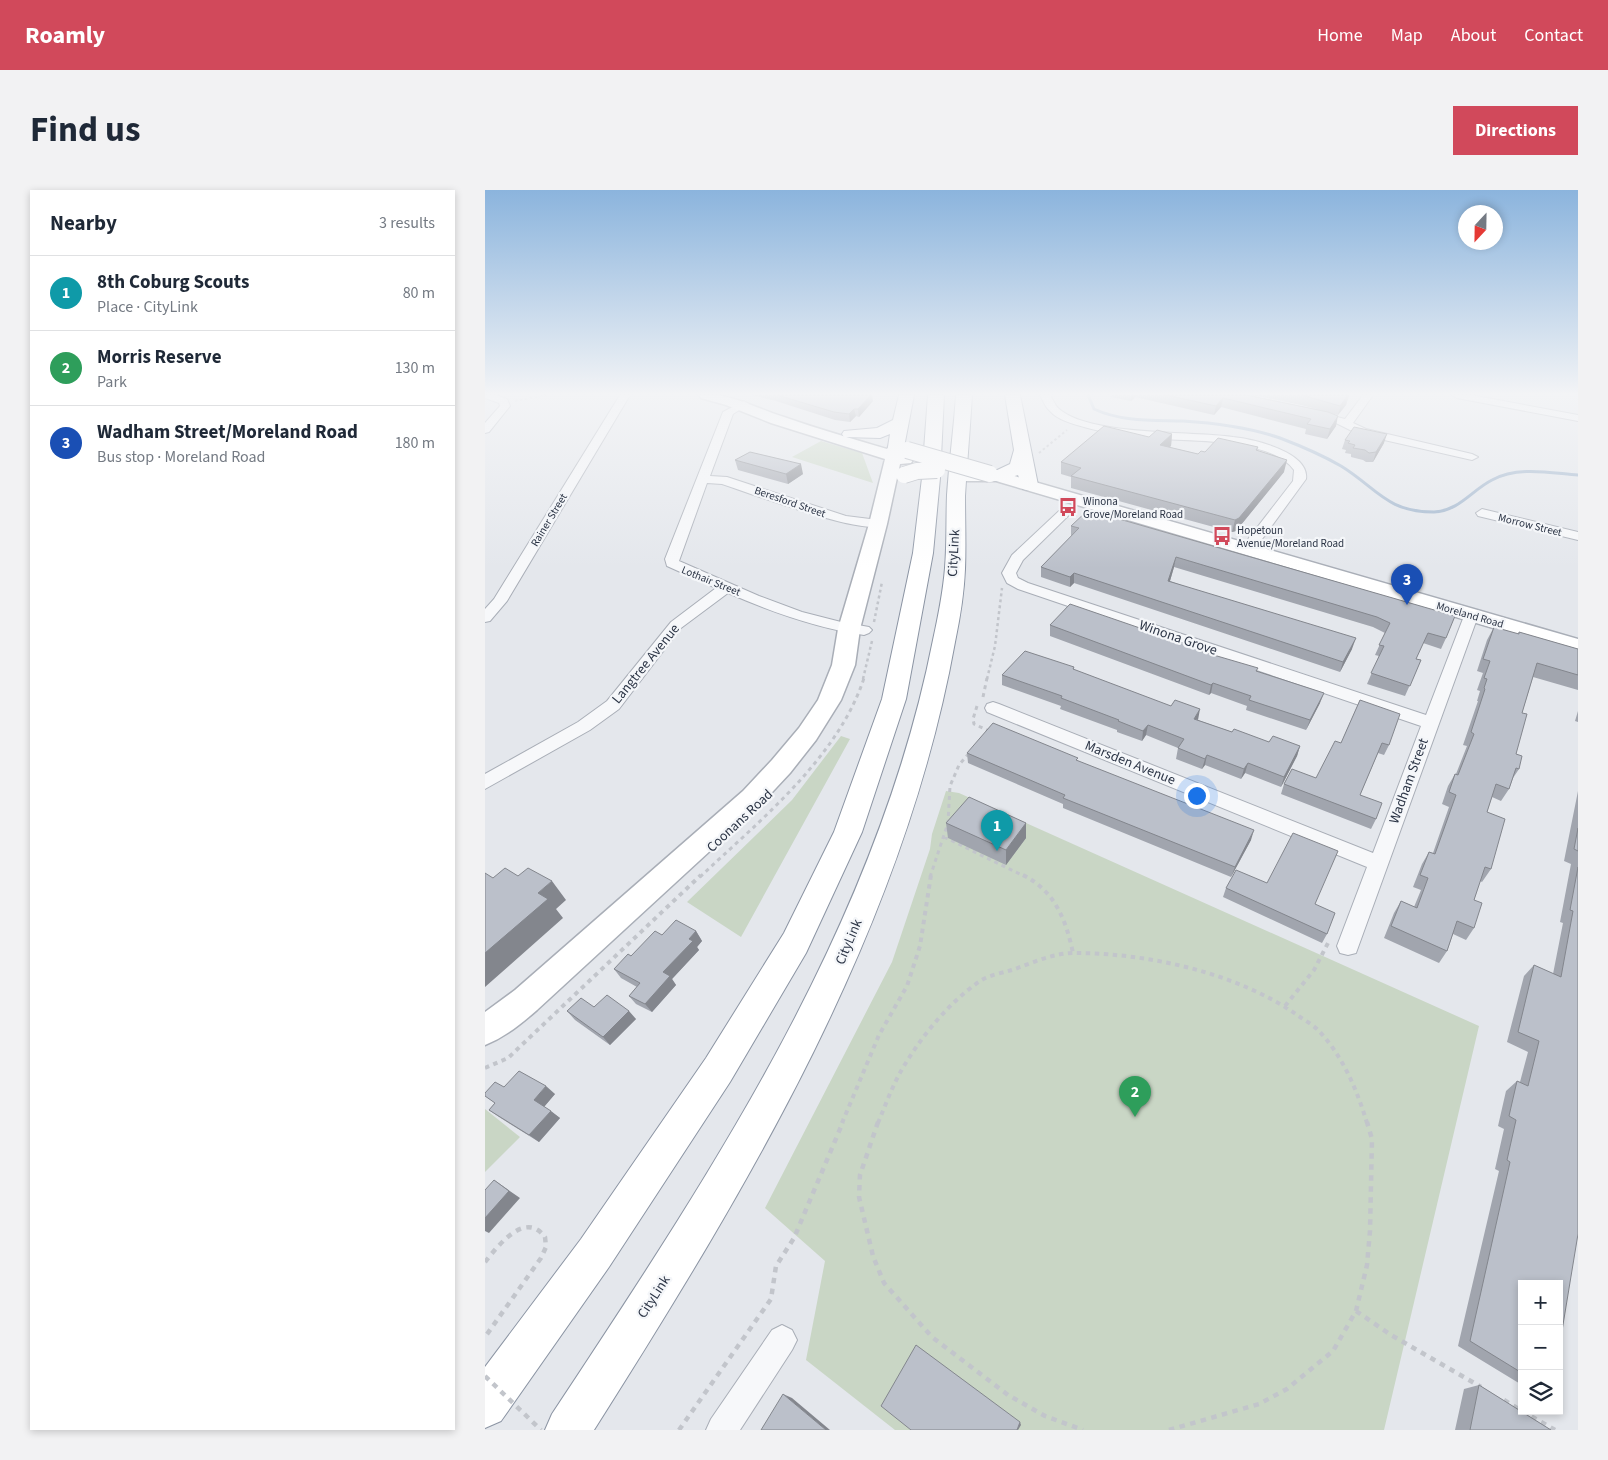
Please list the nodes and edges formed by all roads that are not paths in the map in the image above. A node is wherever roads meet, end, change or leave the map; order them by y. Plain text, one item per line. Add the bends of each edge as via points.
1 (590, 453) edge
2 (712, 453) edge
3 (872, 453) edge
4 (880, 453) edge
5 (899, 453) edge
6 (933, 453) edge
7 (960, 453) edge
8 (1022, 453) edge
9 (1022, 453) edge
10 (1277, 453) edge
11 (1459, 453) edge
12 (1473, 456) dead end
13 (898, 464) junction
14 (990, 478) junction
15 (702, 480) junction
16 (1029, 485) junction
17 (1482, 513) dead end
18 (1064, 514) dead end
19 (878, 524) junction
20 (1578, 536) edge
21 (1247, 550) junction
22 (727, 587) junction
23 (1471, 616) junction
24 (485, 618) edge
25 (857, 630) junction
26 (1578, 646) edge
27 (993, 708) dead end
28 (1430, 723) junction
29 (485, 782) edge
30 (1378, 863) junction
31 (1348, 946) dead end
32 (485, 1030) edge
33 (485, 1044) edge
34 (782, 1340) dead end
35 (485, 1405) edge
36 (568, 1430) edge
37 (723, 1430) edge

1 - 24 street, Rainer Street via 500,601
2 - 15 street, Lothair Street
3 - 13 main road, Moreland Road via 880,468
4 - 13 main road, Moreland Road
5 - 13 highway
6 - 35 highway via 923,552 895,699 847,832 795,943 718,1070 595,1253
7 - 36 highway, CityLink via 954,574 944,643 909,787 875,880 826,994 767,1107 680,1257
8 - 14 highway via 1016,469
9 - 16 highway
10 - 21 street via 1292,462 1302,477
11 - 12 street
13 - 14 main road, Moreland Road, bridge
13 - 14 main road, Moreland Road via 963,477
13 - 19 main road, Coonans Road
14 - 16 main road, Moreland Road
14 - 21 main road, Moreland Road
15 - 19 street, Beresford Street via 723,480 844,520
15 - 22 street, Lothair Street via 672,563
16 - 21 main road, Moreland Road
17 - 20 street, Morrow Street
18 - 28 street, Winona Grove via 1017,558 1009,573 1012,580
19 - 25 main road, Coonans Road via 870,603
21 - 23 main road, Moreland Road
22 - 25 street, Lothair Street via 821,624
22 - 29 street, Langtree Avenue via 676,625 608,710
23 - 26 main road, Moreland Road
23 - 28 street, Wadham Street
25 - 32 main road, Coonans Road via 832,693 804,740 786,761 745,803 526,1000
25 - 33 main road, Coonans Road via 855,663 833,714 815,741 776,786 551,994
27 - 30 street, Marsden Avenue
28 - 30 street, Wadham Street
30 - 31 street, Wadham Street
34 - 37 street

